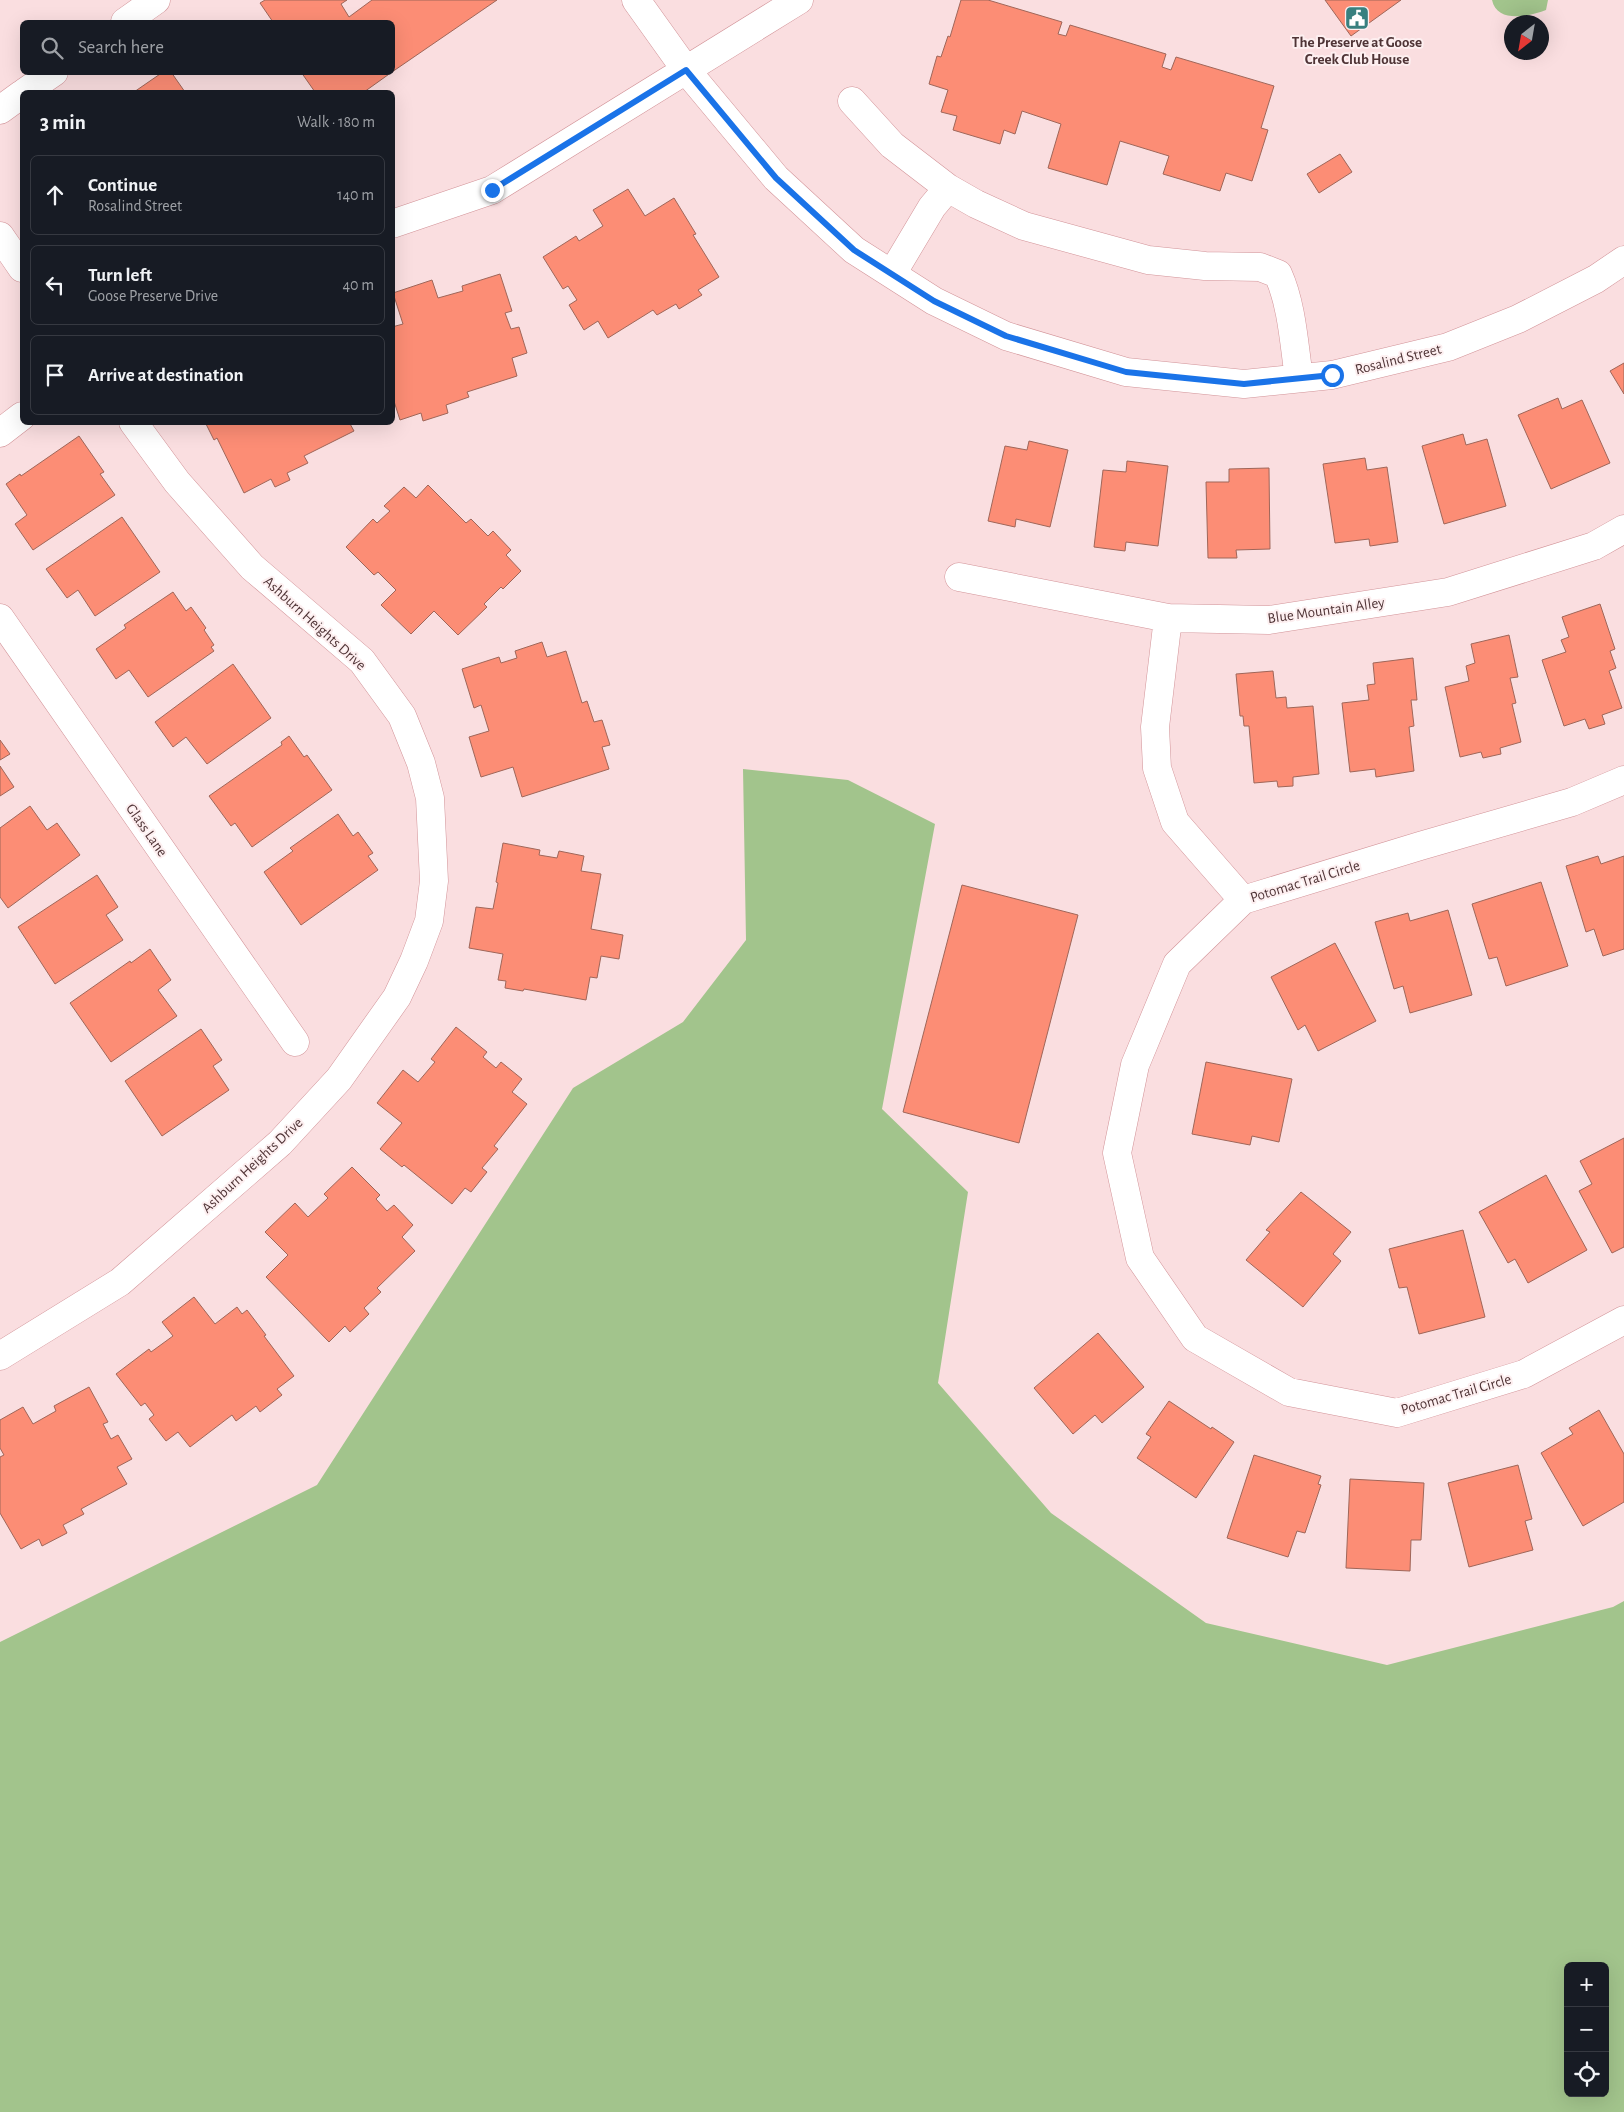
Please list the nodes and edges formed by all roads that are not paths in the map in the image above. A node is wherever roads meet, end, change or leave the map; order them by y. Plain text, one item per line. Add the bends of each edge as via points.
1 (636, 0) edge
2 (799, 0) edge
3 (150, 2) edge
4 (127, 20) edge
5 (686, 70) junction
6 (50, 75) edge
7 (28, 90) edge
8 (20, 96) edge
9 (852, 101) dead end
10 (0, 110) edge
11 (948, 188) junction
12 (395, 223) edge
13 (0, 236) edge
14 (1624, 260) edge
15 (20, 265) edge
16 (892, 274) junction
17 (1299, 378) junction
18 (20, 418) edge
19 (135, 425) edge
20 (0, 433) edge
21 (1624, 529) edge
22 (959, 577) dead end
23 (0, 618) edge
24 (1168, 618) junction
25 (1624, 780) edge
26 (1242, 900) junction
27 (295, 1042) dead end
28 (1624, 1320) edge
29 (0, 1356) edge

1 - 5 street, Rosalind Street
2 - 5 street
3 - 4 street
5 - 12 street via 492,190
5 - 16 street, Rosalind Street via 776,178 854,250
6 - 7 street
8 - 10 street
9 - 11 street via 892,145
11 - 16 street via 932,207
11 - 17 street via 1024,226 1148,260 1260,267 1278,274 1287,304
13 - 15 street
14 - 17 street, Rosalind Street via 1596,279 1518,320 1448,347 1332,375
16 - 17 street, Rosalind Street via 934,301 1006,336 1126,372 1244,384
18 - 20 street
19 - 29 street, Ashburn Heights Drive via 177,482 252,568 362,661 402,716 421,763 430,798 434,881 429,921 392,1005 340,1079 280,1143 120,1282
21 - 24 street, Blue Mountain Alley via 1594,546 1448,592 1269,620
22 - 24 street, Blue Mountain Alley
23 - 27 street, Glass Lane
24 - 26 street via 1155,727 1157,768 1175,822
25 - 26 street, Potomac Trail Circle via 1572,802
26 - 28 street, Potomac Trail Circle via 1177,964 1135,1065 1117,1153 1140,1258 1194,1338 1289,1392 1397,1413 1524,1374

